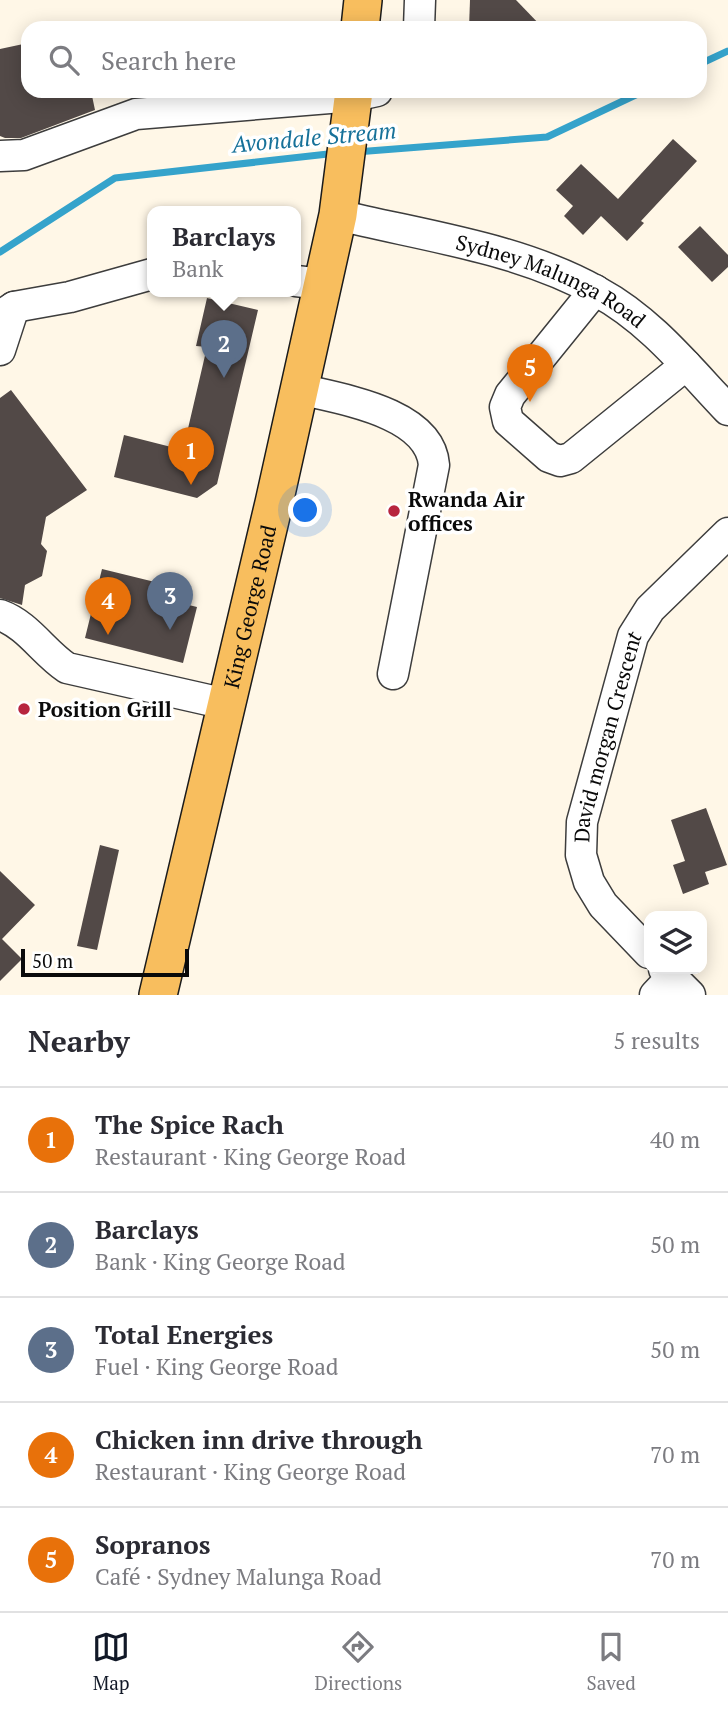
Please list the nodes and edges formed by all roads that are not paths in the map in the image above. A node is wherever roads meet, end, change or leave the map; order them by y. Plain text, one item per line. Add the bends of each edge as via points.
1 (363, 0) edge
2 (420, 0) edge
3 (361, 21) edge
4 (419, 21) edge
5 (308, 98) edge
6 (361, 98) edge
7 (0, 156) edge
8 (338, 215) junction
9 (147, 275) edge
10 (309, 282) edge
11 (595, 290) junction
12 (7, 312) edge
13 (0, 350) edge
14 (686, 365) junction
15 (299, 388) junction
16 (728, 410) edge
17 (728, 533) edge
18 (0, 615) edge
19 (393, 674) dead end
20 (226, 704) junction
21 (644, 948) edge
22 (158, 995) edge

1 - 3 main road
2 - 4 street
5 - 7 street via 136,114 24,155
6 - 8 main road, King George Road
8 - 10 main road, King George Road
8 - 11 street, Sydney Malunga Road via 507,256
9 - 12 street
10 - 15 main road, King George Road
11 - 14 street, Sydney Malunga Road via 652,330
11 - 14 street via 505,407 508,421 549,457 571,458
12 - 13 street
14 - 16 street, Sydney Malunga Road
15 - 19 street via 389,414 421,438 433,455
15 - 20 main road, King George Road
17 - 21 street, David morgan Crescent via 650,609 633,636 582,822 580,855 589,882 603,905
18 - 20 street via 14,620 68,668
20 - 22 main road, King George Road

